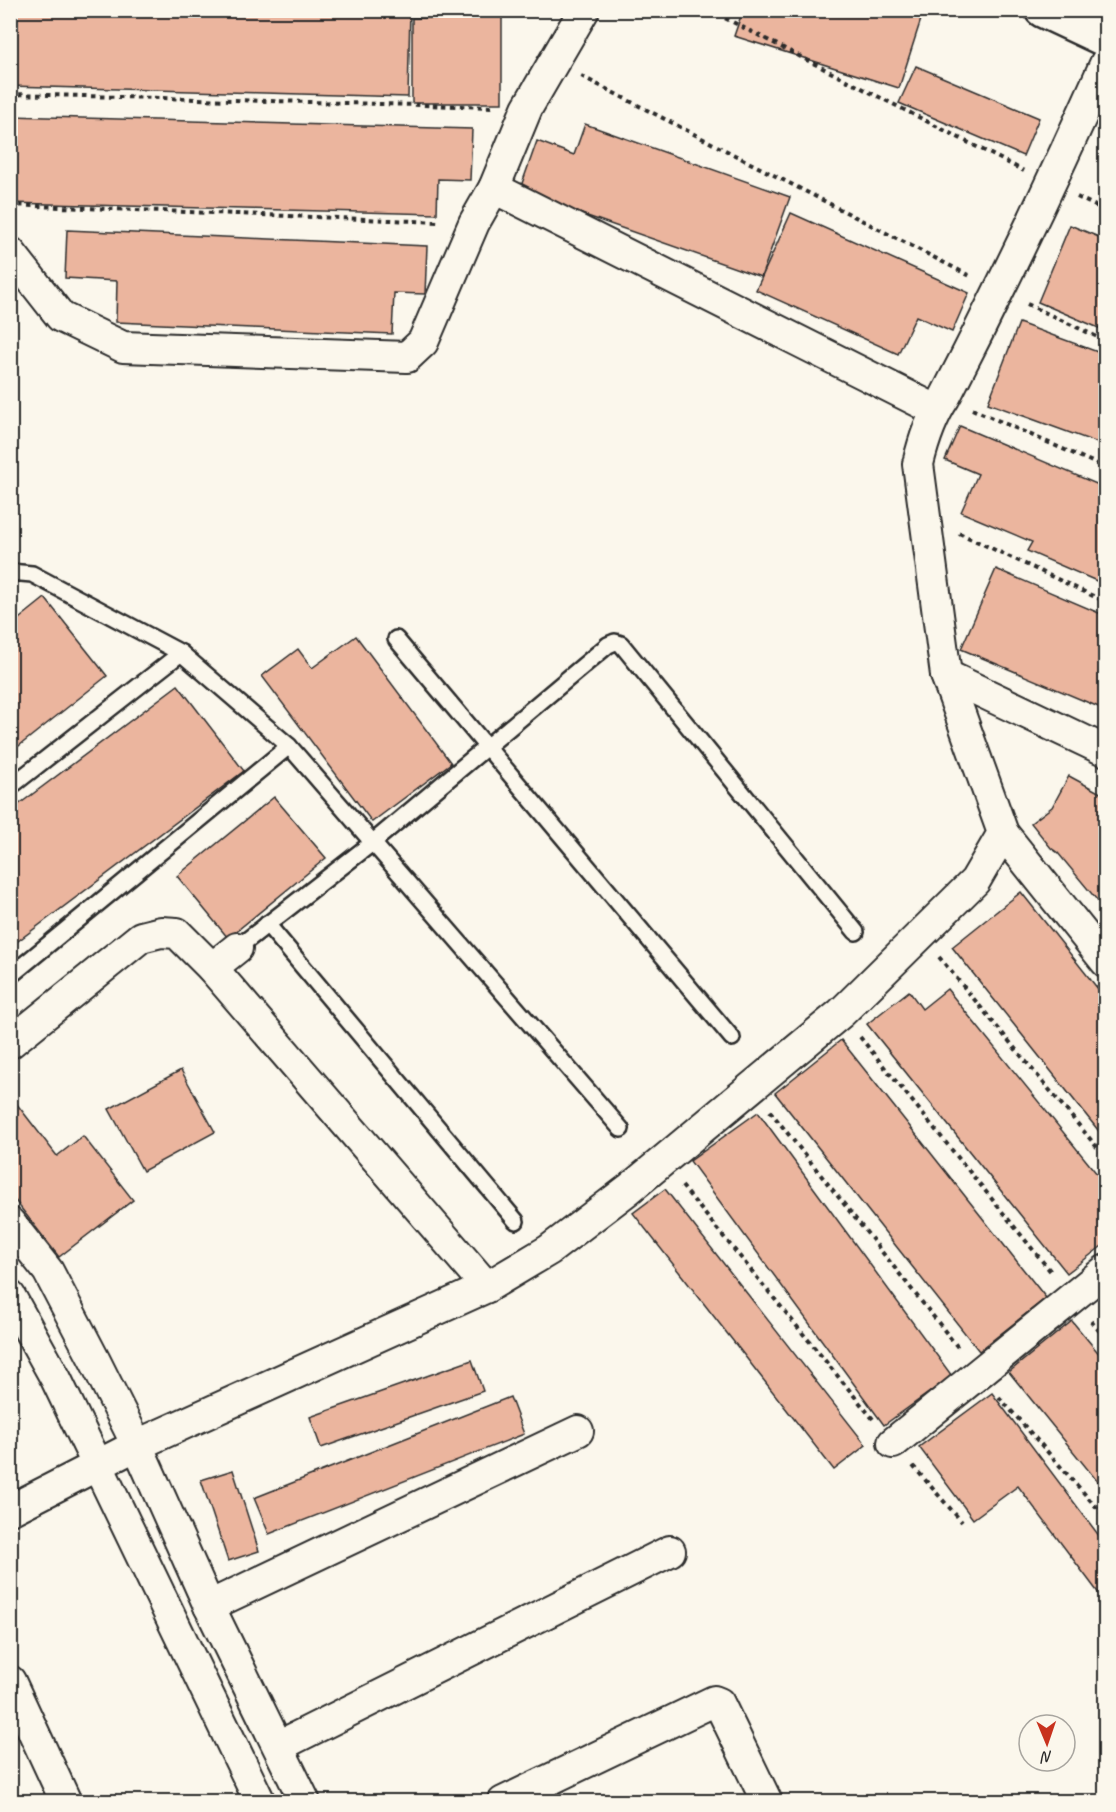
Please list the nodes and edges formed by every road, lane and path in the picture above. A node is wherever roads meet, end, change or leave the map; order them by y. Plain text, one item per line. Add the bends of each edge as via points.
1 (584, 10) edge
2 (709, 10) edge
3 (1042, 10) edge
4 (1106, 40) edge
5 (554, 62) junction
6 (1106, 62) edge
7 (10, 94) edge
8 (527, 108) junction
9 (1051, 184) junction
10 (494, 188) junction
11 (10, 205) edge
12 (1106, 211) edge
13 (474, 223) junction
14 (10, 252) edge
15 (1000, 291) junction
16 (1106, 341) edge
17 (940, 403) junction
18 (1106, 468) edge
19 (924, 517) junction
20 (10, 572) edge
21 (1106, 602) edge
22 (396, 639) dead end
23 (181, 653) junction
24 (946, 675) junction
25 (289, 746) junction
26 (486, 747) junction
27 (1106, 751) edge
28 (10, 787) edge
29 (1003, 832) junction
30 (372, 843) junction
31 (267, 924) junction
32 (856, 932) dead end
33 (921, 935) junction
34 (237, 948) joint
35 (1106, 962) edge
36 (212, 968) junction
37 (10, 976) edge
38 (841, 1013) junction
39 (732, 1038) dead end
40 (10, 1043) edge
41 (751, 1088) junction
42 (621, 1129) dead end
43 (1106, 1158) edge
44 (661, 1161) junction
45 (516, 1221) dead end
46 (10, 1223) edge
47 (1106, 1270) edge
48 (487, 1287) junction
49 (10, 1296) edge
50 (1072, 1297) junction
51 (1106, 1339) edge
52 (979, 1373) junction
53 (578, 1431) dead end
54 (893, 1443) junction
55 (137, 1445) junction
56 (97, 1464) junction
57 (10, 1510) edge
58 (1106, 1518) edge
59 (962, 1522) dead end
60 (670, 1551) dead end
61 (209, 1606) junction
62 (10, 1681) edge
63 (279, 1746) junction
64 (66, 1802) edge
65 (260, 1802) edge
66 (305, 1802) edge
67 (503, 1802) edge
68 (768, 1802) edge

1 - 5 street
2 - 9 path
3 - 4 street
5 - 8 street
5 - 15 path
6 - 9 street
7 - 8 path
8 - 10 street
9 - 12 path
9 - 15 street
10 - 13 street
10 - 17 street
11 - 13 path
13 - 14 street via 423,342 407,357 123,347 61,316
15 - 16 path
15 - 17 street
17 - 18 path
17 - 19 street via 924,438 918,464
19 - 21 path
19 - 24 street
20 - 23 lane via 32,574
22 - 26 lane
23 - 25 lane
23 - 28 lane
24 - 27 street
24 - 29 street
25 - 30 lane
25 - 37 lane
26 - 30 lane
26 - 32 lane via 608,645 621,644
26 - 39 lane
29 - 33 street via 975,881
29 - 35 street
30 - 31 lane
30 - 42 lane
31 - 34 lane
31 - 45 lane
33 - 38 street
33 - 43 path
34 - 36 street
36 - 40 street via 177,933 141,937
36 - 48 street
38 - 41 street
38 - 50 path
41 - 44 street
41 - 52 path
44 - 48 street via 549,1250
44 - 54 path
46 - 55 street via 48,1271
47 - 50 street
48 - 55 street
49 - 56 street
50 - 51 path
50 - 52 street
52 - 54 street
52 - 58 path
53 - 61 street
54 - 59 path
55 - 56 street
55 - 61 street
56 - 57 street
56 - 65 street
60 - 63 street
61 - 63 street
62 - 64 street
63 - 66 street
67 - 68 street via 714,1701

